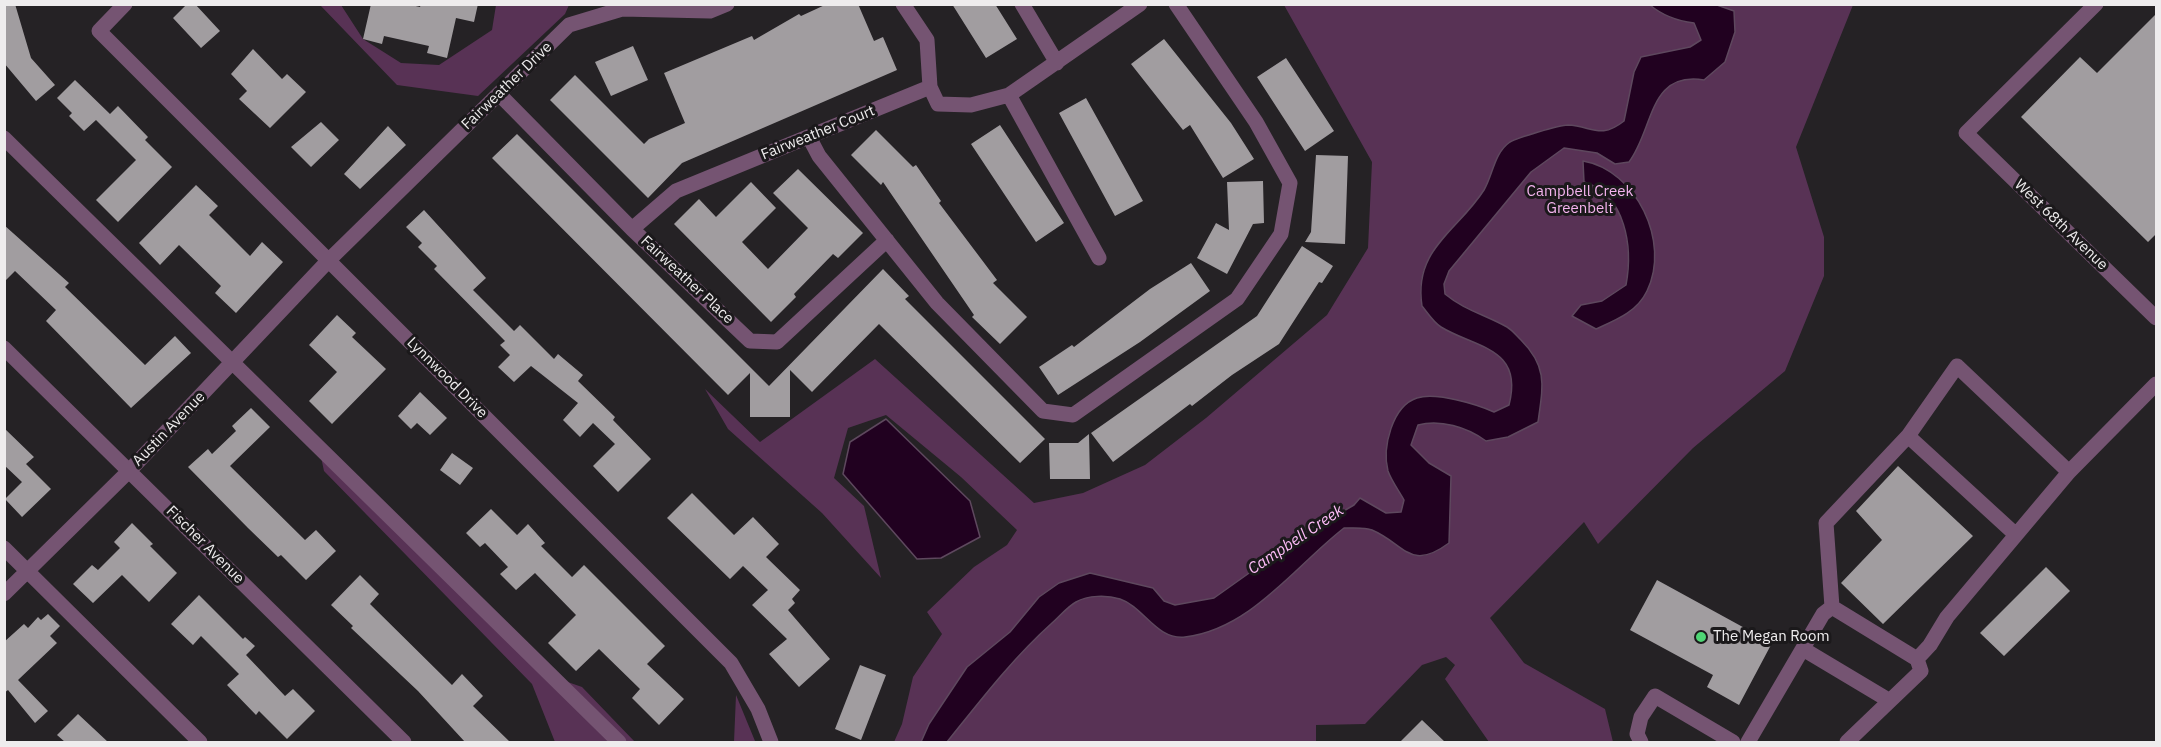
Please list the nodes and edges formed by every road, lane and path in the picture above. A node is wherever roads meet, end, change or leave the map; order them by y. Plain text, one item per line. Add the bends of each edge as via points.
1 (125, 4) edge
2 (727, 4) edge
3 (903, 4) edge
4 (1022, 4) edge
5 (1140, 4) edge
6 (1176, 4) edge
7 (2096, 4) edge
8 (1057, 63) junction
9 (930, 87) junction
10 (499, 94) junction
11 (1009, 95) junction
12 (809, 136) junction
13 (4, 138) edge
14 (632, 229) junction
15 (887, 240) junction
16 (1099, 258) dead end
17 (329, 260) junction
18 (2157, 318) edge
19 (4, 348) edge
20 (232, 362) junction
21 (2157, 384) edge
22 (1908, 436) junction
23 (130, 470) junction
24 (2069, 472) junction
25 (2015, 534) junction
26 (4, 548) edge
27 (28, 571) junction
28 (4, 594) edge
29 (1832, 607) junction
30 (1803, 649) junction
31 (1917, 658) junction
32 (1890, 701) junction
33 (200, 742) edge
34 (404, 742) edge
35 (619, 742) edge
36 (771, 742) edge
37 (1641, 742) edge
38 (1733, 742) edge
39 (1748, 742) edge
40 (1847, 742) edge

1 - 17 street, Lynnwood Drive via 99,31
2 - 10 street, Fairweather Drive via 710,11 622,9 569,25
3 - 9 street via 927,40
4 - 8 street
5 - 8 street
6 - 15 street via 1256,122 1290,183 1281,234 1237,299 1073,415 1043,411 937,303
7 - 18 street, West 68th Avenue via 1966,133
8 - 11 street
9 - 11 street via 938,104 971,105
9 - 12 street, Fairweather Court
10 - 14 street, Fairweather Place
10 - 17 street, Fairweather Drive
11 - 16 street
12 - 14 street, Fairweather Court via 676,191
12 - 15 street via 819,156
13 - 20 street
14 - 15 street, Fairweather Place via 750,340 777,342
17 - 20 street, Austin Avenue
17 - 36 street, Lynnwood Drive via 731,663 758,709
19 - 23 street, Fischer Avenue
20 - 23 street, Austin Avenue
20 - 35 street
21 - 24 street
22 - 24 street via 1957,366
22 - 25 street
22 - 29 street via 1826,523
23 - 27 street, Austin Avenue
23 - 34 street, Fischer Avenue
24 - 25 street
25 - 31 street
26 - 27 street
27 - 28 street, Austin Avenue
27 - 33 street
29 - 30 street
29 - 31 street
30 - 32 street
30 - 39 street
31 - 32 street via 1921,671
32 - 40 street
37 - 38 street via 1637,734 1641,717 1655,696

